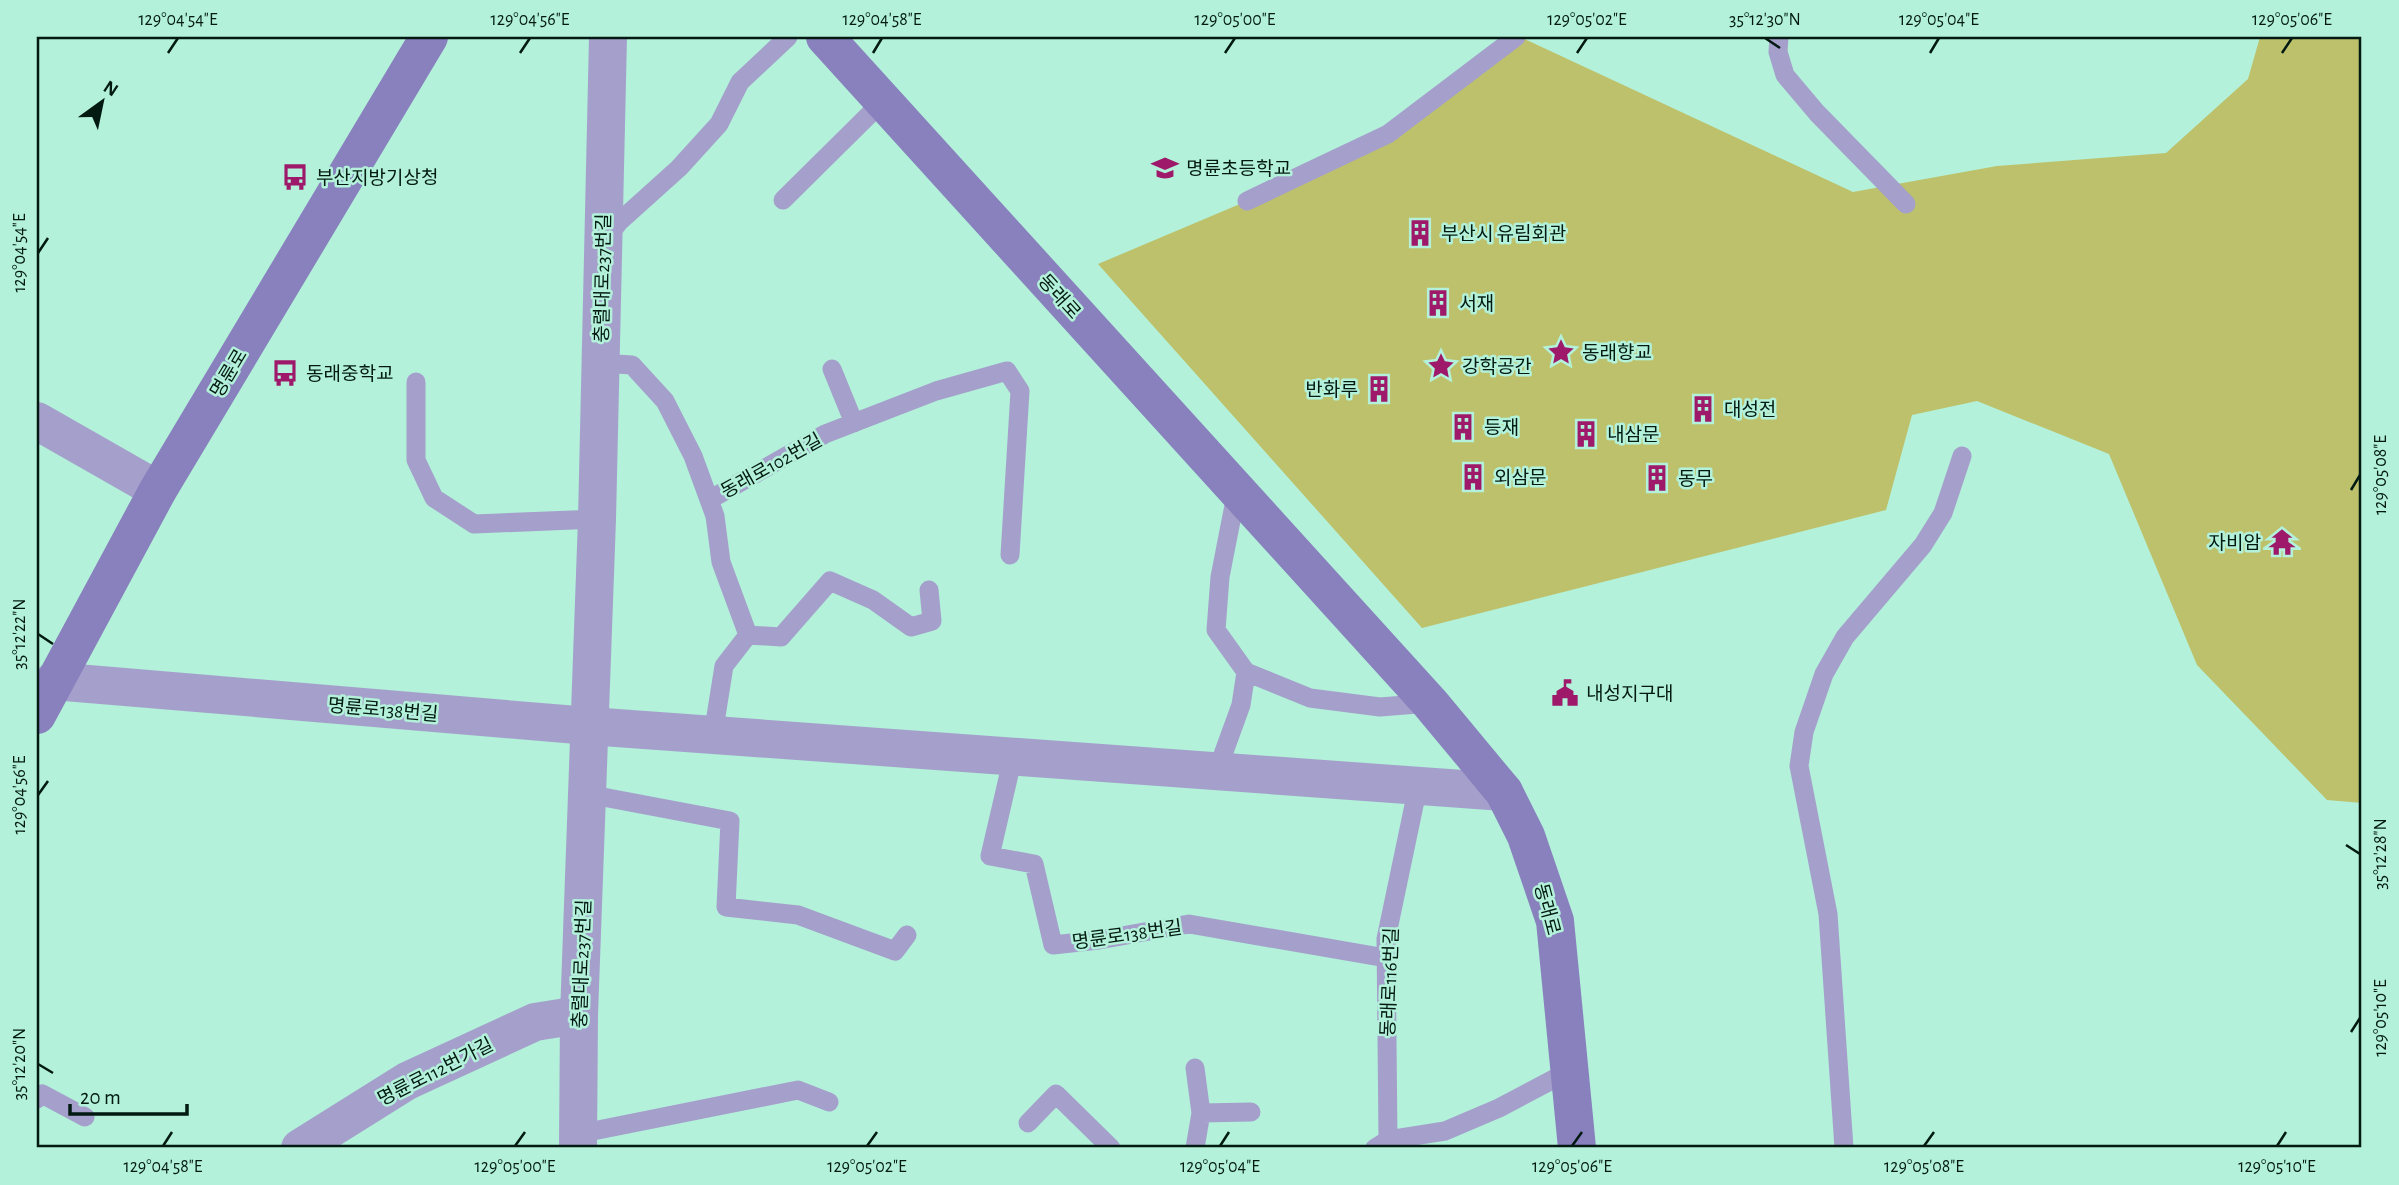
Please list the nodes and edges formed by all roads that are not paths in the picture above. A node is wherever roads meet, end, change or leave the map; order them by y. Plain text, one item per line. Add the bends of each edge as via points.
1 (429, 37) edge
2 (608, 37) edge
3 (788, 37) edge
4 (825, 37) edge
5 (1516, 37) edge
6 (1779, 37) edge
7 (883, 101) junction
8 (783, 200) dead end
9 (1248, 201) dead end
10 (1906, 204) dead end
11 (603, 242) junction
12 (600, 363) junction
13 (832, 369) dead end
14 (416, 382) dead end
15 (37, 421) edge
16 (854, 423) junction
17 (1962, 456) dead end
18 (158, 490) junction
19 (1237, 490) junction
20 (709, 500) junction
21 (597, 519) junction
22 (1010, 555) dead end
23 (929, 590) dead end
24 (748, 635) junction
25 (1245, 672) junction
26 (53, 681) junction
27 (1430, 703) junction
28 (37, 715) edge
29 (589, 726) junction
30 (713, 735) junction
31 (1013, 757) junction
32 (1217, 771) junction
33 (1415, 785) junction
34 (1504, 792) junction
35 (587, 794) junction
36 (907, 935) dead end
37 (1386, 958) junction
38 (579, 1015) junction
39 (1195, 1068) dead end
40 (1569, 1071) junction
41 (37, 1099) edge
42 (830, 1102) dead end
43 (1251, 1112) dead end
44 (1201, 1113) junction
45 (85, 1117) dead end
46 (1028, 1124) dead end
47 (584, 1143) edge
48 (1382, 1144) edge
49 (1189, 1147) edge
50 (300, 1148) edge
51 (1111, 1148) edge
52 (1577, 1148) edge
53 (1844, 1148) edge

1 - 18 main road, 명륜로
2 - 11 street, 충렬대로237번길
3 - 11 lane via 740,82 719,124
4 - 7 main road, 동래로
5 - 9 lane via 1388,134
6 - 10 lane via 1785,75
7 - 8 lane
7 - 19 main road, 동래로
11 - 12 street, 충렬대로237번길
12 - 20 lane, 동래로102번길 via 632,365 665,401
12 - 21 street, 충렬대로237번길
13 - 16 lane
14 - 21 lane via 416,460 434,498 474,524
15 - 18 street
16 - 20 lane, 동래로102번길 via 825,434
16 - 22 lane, 동래로102번길 via 936,391 1007,371 1020,391
17 - 53 lane via 1943,513 1923,545 1845,637 1824,674 1804,732 1799,766 1828,914
18 - 26 main road, 명륜로
19 - 25 lane via 1220,577 1216,630
19 - 27 main road, 동래로
20 - 24 lane via 721,562
21 - 29 street, 충렬대로237번길
23 - 24 lane via 932,621 911,627 873,600 830,582 781,637
24 - 30 lane via 724,666
25 - 27 lane via 1310,698 1380,707
25 - 32 lane via 1241,705
26 - 28 main road, 명륜로
26 - 29 street, 명륜로138번길
27 - 34 main road, 동래로
29 - 30 street, 명륜로138번길
29 - 35 street, 충렬대로237번길
30 - 31 street, 명륜로138번길
31 - 32 street, 명륜로138번길
31 - 37 lane, 명륜로138번길 via 990,856 1034,864 1053,945 1189,924
32 - 33 street, 명륜로138번길
33 - 34 street, 명륜로138번길
33 - 37 lane, 동래로116번길
34 - 40 main road, 동래로 via 1526,836 1555,921
35 - 36 lane via 730,821 726,907 798,915 895,951
35 - 38 street, 충렬대로237번길
37 - 48 lane, 동래로116번길
38 - 47 street, 충렬대로237번길
38 - 50 street, 명륜로112번가길 via 535,1022 407,1081
39 - 44 lane
40 - 48 lane, 동래로116번길 via 1445,1131
40 - 52 main road, 동래로
41 - 45 lane via 42,1094
42 - 47 lane, 충렬대로237번길 via 798,1090
43 - 44 lane
44 - 49 lane
46 - 51 lane via 1056,1094

